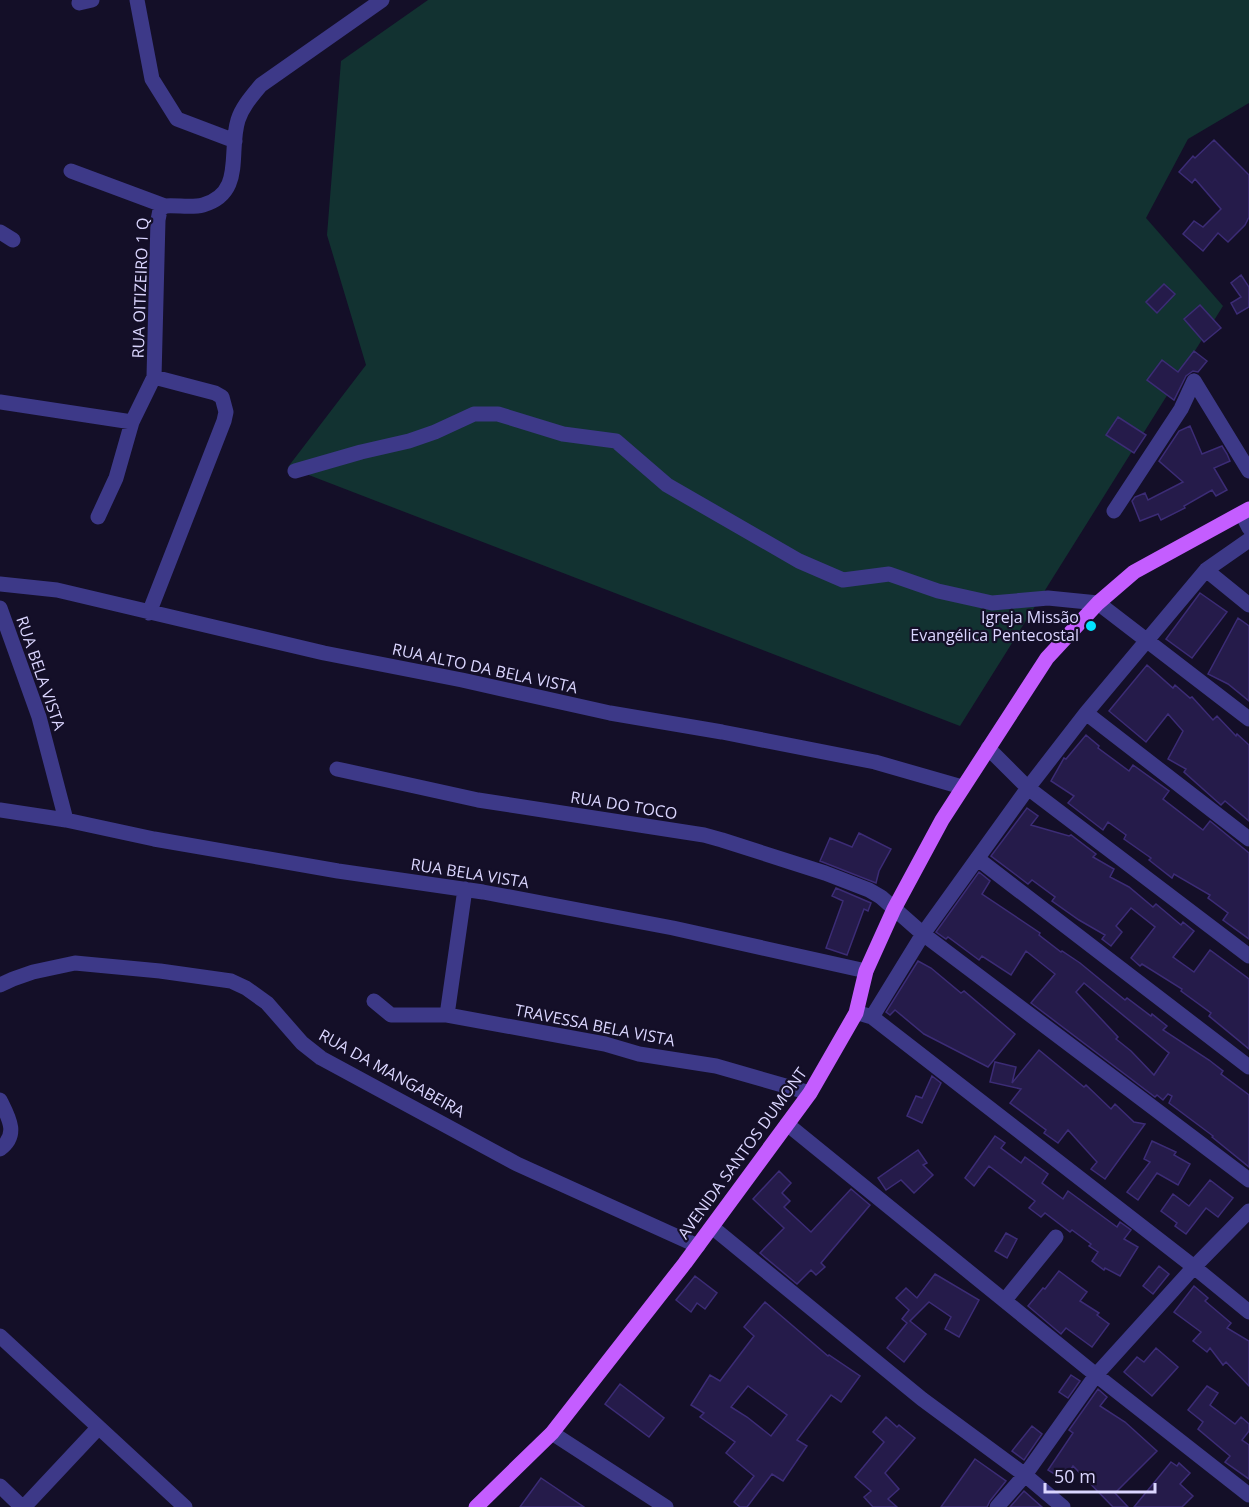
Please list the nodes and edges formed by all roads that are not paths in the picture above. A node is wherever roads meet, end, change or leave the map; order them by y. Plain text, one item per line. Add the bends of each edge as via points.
1 (137, 0) edge
2 (382, 0) edge
3 (235, 141) junction
4 (71, 171) dead end
5 (165, 206) junction
6 (154, 377) junction
7 (0, 402) edge
8 (132, 422) junction
9 (295, 471) dead end
10 (1249, 471) edge
11 (1114, 511) dead end
12 (1245, 512) edge
13 (98, 517) dead end
14 (1249, 528) edge
15 (1249, 540) edge
16 (1206, 570) junction
17 (0, 584) edge
18 (1098, 603) junction
19 (1249, 605) edge
20 (0, 608) edge
21 (149, 613) junction
22 (1148, 639) junction
23 (1086, 713) junction
24 (1249, 719) edge
25 (988, 748) junction
26 (337, 768) dead end
27 (962, 787) junction
28 (1028, 788) junction
29 (0, 810) edge
30 (66, 820) junction
31 (1249, 839) edge
32 (978, 860) junction
33 (465, 889) junction
34 (894, 909) junction
35 (923, 934) junction
36 (1249, 956) edge
37 (866, 971) junction
38 (0, 985) edge
39 (374, 1001) dead end
40 (856, 1013) junction
41 (447, 1015) junction
42 (872, 1017) junction
43 (1249, 1067) edge
44 (810, 1094) junction
45 (0, 1100) edge
46 (787, 1124) junction
47 (0, 1149) edge
48 (1249, 1180) edge
49 (1249, 1210) edge
50 (712, 1227) junction
51 (1056, 1237) dead end
52 (698, 1246) junction
53 (1194, 1267) junction
54 (1005, 1300) junction
55 (1249, 1312) edge
56 (0, 1336) edge
57 (1096, 1375) junction
58 (98, 1428) junction
59 (552, 1433) junction
60 (1025, 1475) junction
61 (0, 1486) edge
62 (1249, 1495) edge
63 (23, 1507) edge
64 (185, 1507) edge
65 (476, 1507) edge
66 (666, 1507) edge
67 (997, 1507) edge
68 (1063, 1507) edge

1 - 3 street via 152,79 177,119
2 - 3 street, RUA OITIZEIRO 1 Q via 261,85 245,104
3 - 5 street, RUA OITIZEIRO 1 Q via 232,177 217,199 200,206
4 - 5 street
5 - 6 street, RUA OITIZEIRO 1 Q via 158,220
6 - 8 street
6 - 21 street via 215,393 222,397 226,412
7 - 8 street
8 - 13 street via 116,478
9 - 18 street via 410,441 474,414 498,414 563,434 616,441 667,484 799,561 843,580 889,574 938,591 992,603 1048,598
10 - 11 street via 1194,381 1181,409
12 - 14 street
12 - 18 main road, AVENIDA SANTOS DUMONT via 1134,572
15 - 16 street
16 - 19 street
16 - 22 street
17 - 21 street, RUA ALTO DA BELA VISTA via 57,590
18 - 22 street
18 - 25 main road, AVENIDA SANTOS DUMONT via 1047,658
20 - 30 street, RUA BELA VISTA via 39,717
21 - 27 street, RUA ALTO DA BELA VISTA via 610,713 875,762
22 - 23 street
22 - 24 street
23 - 28 street
23 - 31 street
25 - 27 main road, AVENIDA SANTOS DUMONT
25 - 28 street
26 - 34 street, RUA DO TOCO via 478,800 713,837 849,882 869,890
27 - 34 main road, AVENIDA SANTOS DUMONT
28 - 32 street
28 - 36 street
29 - 30 street, RUA BELA VISTA
30 - 33 street, RUA BELA VISTA via 338,871
32 - 35 street
32 - 43 street
33 - 37 street, RUA BELA VISTA via 673,928
33 - 41 street
34 - 35 street, RUA DO TOCO
34 - 37 main road, AVENIDA SANTOS DUMONT
35 - 42 street
35 - 48 street, RUA DO TOCO
37 - 40 main road, AVENIDA SANTOS DUMONT
38 - 52 street, RUA DA MANGABEIRA via 33,972 75,963 231,981 267,1003 302,1043 321,1058 518,1164
39 - 41 street, TRAVESSA BELA VISTA via 391,1015
40 - 42 street
40 - 44 main road, AVENIDA SANTOS DUMONT
41 - 44 street, TRAVESSA BELA VISTA via 716,1066
42 - 53 street
44 - 46 main road, AVENIDA SANTOS DUMONT
45 - 47 street via 11,1133 8,1143
46 - 50 main road, AVENIDA SANTOS DUMONT
46 - 54 street
49 - 53 street
50 - 52 main road, AVENIDA SANTOS DUMONT
50 - 60 street via 922,1399
51 - 54 street
52 - 59 main road, AVENIDA SANTOS DUMONT
53 - 55 street
53 - 57 street
54 - 57 street
56 - 58 street
57 - 60 street
57 - 62 street
58 - 63 street
58 - 64 street
59 - 65 main road, AVENIDA SANTOS DUMONT
59 - 66 street
60 - 67 street
60 - 68 street
61 - 63 street

